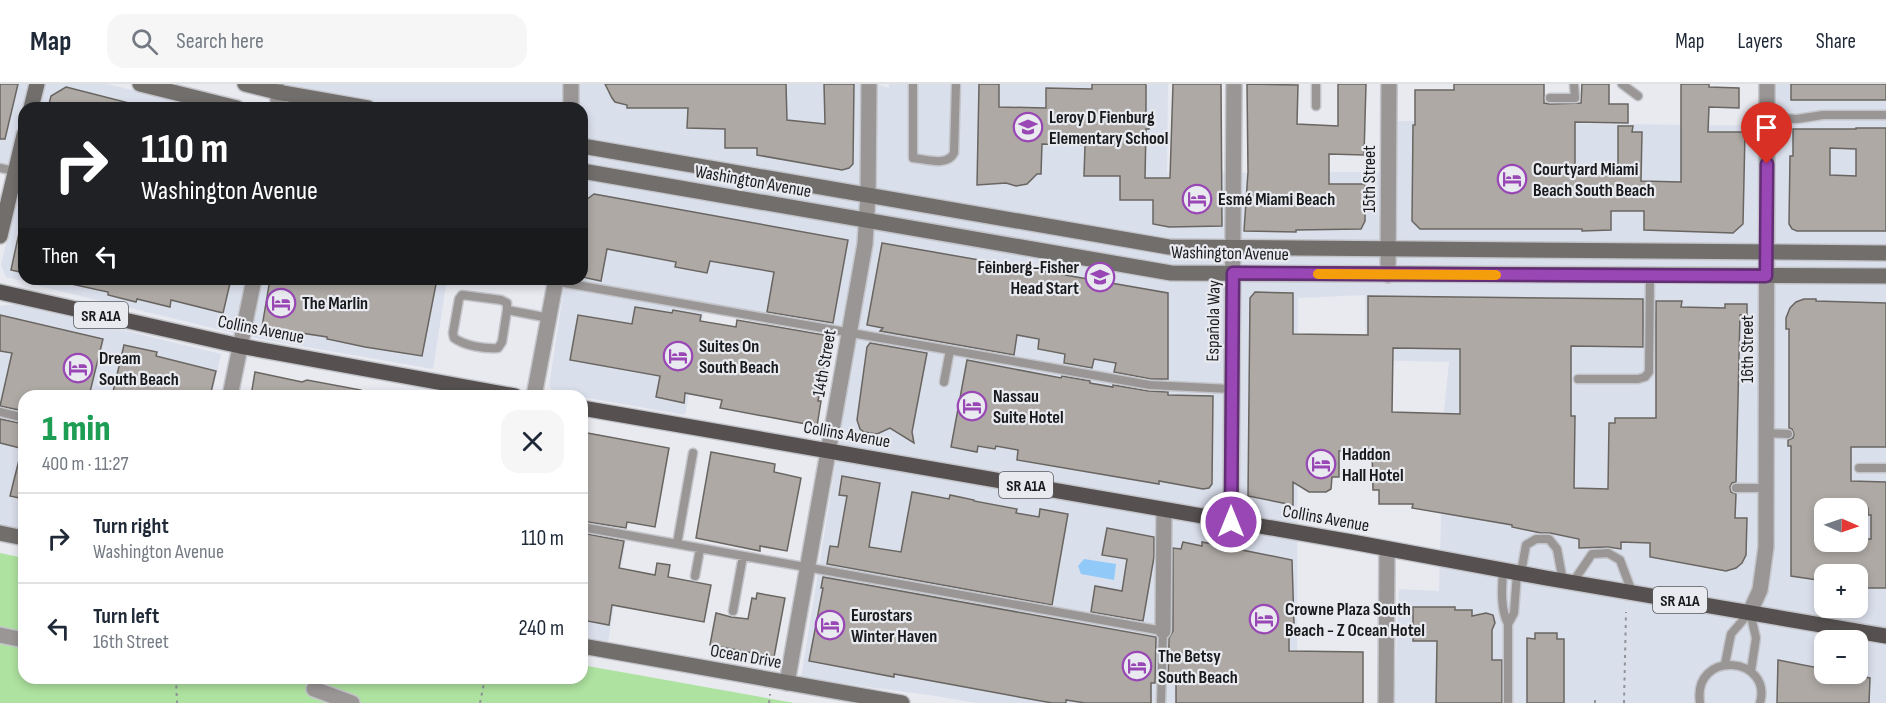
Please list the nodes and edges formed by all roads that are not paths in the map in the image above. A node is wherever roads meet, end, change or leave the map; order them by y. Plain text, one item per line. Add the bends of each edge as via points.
1 (37, 84) edge
2 (140, 84) edge
3 (245, 84) edge
4 (571, 84) edge
5 (869, 84) edge
6 (913, 84) edge
7 (956, 84) edge
8 (1234, 84) edge
9 (1316, 84) edge
10 (1389, 84) edge
11 (1575, 84) edge
12 (1622, 84) edge
13 (1767, 84) edge
14 (276, 88) edge
15 (1638, 96) dead end
16 (1550, 98) dead end
17 (32, 102) edge
18 (213, 102) edge
19 (340, 102) edge
20 (571, 102) edge
21 (1316, 106) dead end
22 (1886, 115) edge
23 (1767, 117) junction
24 (588, 147) edge
25 (18, 155) edge
26 (13, 171) edge
27 (588, 172) edge
28 (868, 195) junction
29 (867, 220) junction
30 (0, 236) edge
31 (1233, 248) junction
32 (1388, 249) junction
33 (1766, 253) junction
34 (1886, 253) edge
35 (1233, 273) junction
36 (1388, 275) junction
37 (1650, 275) junction
38 (1766, 276) junction
39 (1886, 276) edge
40 (253, 285) edge
41 (551, 285) edge
42 (580, 285) edge
43 (0, 292) edge
44 (507, 310) junction
45 (549, 318) junction
46 (849, 332) junction
47 (240, 346) junction
48 (950, 350) junction
49 (1578, 379) dead end
50 (944, 382) dead end
51 (1232, 389) junction
52 (231, 390) edge
53 (482, 390) edge
54 (535, 390) edge
55 (588, 409) edge
56 (0, 412) edge
57 (18, 416) edge
58 (1766, 433) junction
59 (1788, 434) dead end
60 (828, 450) junction
61 (693, 453) dead end
62 (1858, 468) dead end
63 (1886, 468) edge
64 (1736, 488) dead end
65 (1766, 488) junction
66 (1164, 510) junction
67 (1231, 522) junction
68 (588, 528) edge
69 (0, 532) edge
70 (18, 536) edge
71 (677, 544) junction
72 (700, 549) junction
73 (1387, 549) junction
74 (743, 556) junction
75 (808, 568) junction
76 (1514, 572) junction
77 (695, 576) dead end
78 (1568, 582) junction
79 (1632, 592) junction
80 (733, 611) dead end
81 (1750, 612) junction
82 (1508, 624) junction
83 (1163, 631) junction
84 (0, 635) edge
85 (1886, 636) edge
86 (18, 639) edge
87 (588, 647) edge
88 (1725, 664) junction
89 (1751, 672) junction
90 (787, 683) junction
91 (314, 690) edge
92 (352, 703) edge
93 (902, 703) edge
94 (1161, 703) edge
95 (1386, 703) edge
96 (1508, 703) edge
97 (1700, 703) edge
98 (1760, 703) edge

1 - 17 main road
2 - 18 main road
3 - 14 main road
4 - 20 street
5 - 28 street, 14th Street
6 - 7 lane via 913,158 946,161 954,153
8 - 31 street, Española Way
9 - 21 lane
10 - 32 street, 15th Street
11 - 16 lane via 1575,98
12 - 15 lane
13 - 23 street, 16th Street
14 - 19 main road
22 - 23 lane
23 - 33 street, 16th Street
24 - 28 main road, Washington Avenue
25 - 26 main road
26 - 30 main road
27 - 29 main road, Washington Avenue
28 - 29 street, 14th Street
28 - 31 main road, Washington Avenue via 1143,244
29 - 35 main road, Washington Avenue via 1154,271
29 - 46 street, 14th Street
31 - 32 main road, Washington Avenue
31 - 35 street, Española Way
32 - 33 main road, Washington Avenue
32 - 36 street, 15th Street
33 - 34 main road, Washington Avenue
33 - 38 street, 16th Street
35 - 36 main road, Washington Avenue
35 - 51 street, Española Way
36 - 37 main road, Washington Avenue
37 - 38 main road, Washington Avenue
37 - 49 lane via 1649,372 1638,379
38 - 39 main road, Washington Avenue
38 - 58 street, 16th Street
40 - 47 street
41 - 45 street
42 - 46 lane
43 - 47 main road, Collins Avenue / SR A1A
44 - 44 lane via 498,348 454,338 462,294 501,300 507,303
44 - 45 lane
45 - 54 street
46 - 48 lane
46 - 60 street, 14th Street
47 - 52 street
47 - 53 main road, Collins Avenue / SR A1A
48 - 50 lane
48 - 51 lane via 1150,385
51 - 67 street, Española Way
55 - 60 main road, Collins Avenue / SR A1A
56 - 57 lane
58 - 59 lane
58 - 65 street, 16th Street
60 - 66 main road, Collins Avenue / SR A1A
60 - 75 street, 14th Street
61 - 71 lane
62 - 63 lane
64 - 65 lane
65 - 81 street, 16th Street via 1766,547 1760,590
66 - 67 main road, Collins Avenue / SR A1A
66 - 83 street
67 - 73 main road, Collins Avenue / SR A1A
68 - 71 lane
69 - 70 main road
71 - 72 lane
72 - 74 lane
72 - 77 lane
73 - 76 main road, Collins Avenue / SR A1A
73 - 95 street
74 - 75 lane
74 - 80 lane
75 - 83 lane
75 - 90 street, 14th Street
76 - 78 main road, Collins Avenue / SR A1A
76 - 78 lane via 1526,544 1548,538 1557,549
76 - 82 lane via 1514,613
76 - 82 lane via 1503,605
78 - 79 main road, Collins Avenue / SR A1A
78 - 79 lane via 1592,555 1608,553 1620,560
79 - 81 main road, Collins Avenue / SR A1A
81 - 85 main road, Collins Avenue / SR A1A
81 - 88 lane via 1731,634
81 - 89 lane via 1756,638
82 - 96 lane
83 - 94 lane
84 - 86 street
87 - 90 main road, Ocean Drive
88 - 89 lane
88 - 97 lane via 1702,682
89 - 98 lane via 1761,688
90 - 93 main road, Ocean Drive
91 - 92 street

